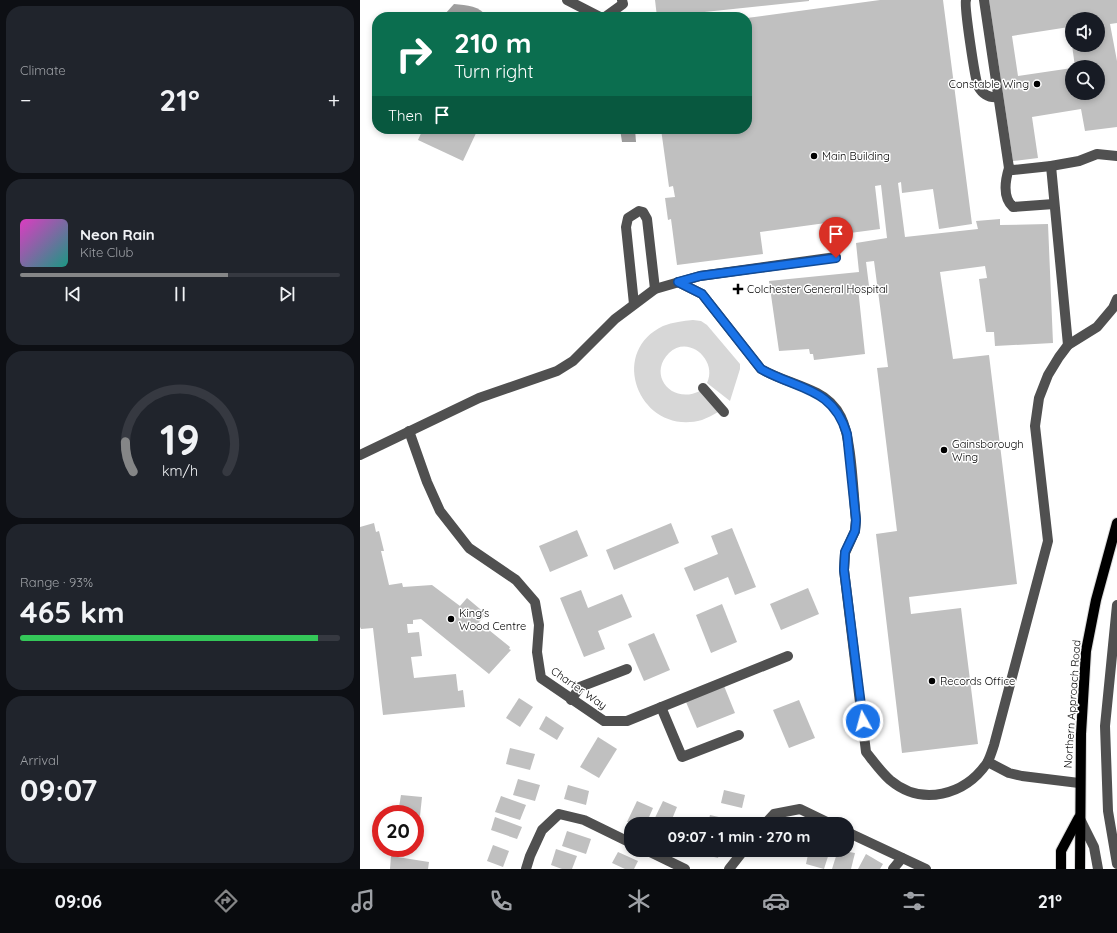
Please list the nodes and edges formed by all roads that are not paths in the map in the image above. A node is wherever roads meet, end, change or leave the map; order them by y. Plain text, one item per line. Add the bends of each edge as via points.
1 (567, 0) edge
2 (622, 0) edge
3 (966, 0) edge
4 (984, 0) edge
5 (590, 12) edge
6 (612, 12) edge
7 (998, 97) junction
8 (1117, 156) edge
9 (1051, 166) junction
10 (1009, 168) junction
11 (1054, 204) junction
12 (836, 258) dead end
13 (678, 282) junction
14 (655, 289) junction
15 (1117, 299) edge
16 (634, 304) junction
17 (1068, 345) junction
18 (703, 388) dead end
19 (724, 412) dead end
20 (409, 431) junction
21 (360, 455) edge
22 (1117, 523) edge
23 (1117, 605) edge
24 (788, 656) dead end
25 (627, 669) dead end
26 (571, 700) junction
27 (661, 707) junction
28 (740, 735) dead end
29 (988, 762) junction
30 (1079, 783) junction
31 (772, 817) edge
32 (817, 817) edge
33 (1079, 817) junction
34 (854, 835) edge
35 (624, 839) edge
36 (660, 857) edge
37 (738, 857) edge
38 (902, 858) junction
39 (1117, 864) edge
40 (526, 869) edge
41 (685, 869) edge
42 (729, 869) edge
43 (893, 869) edge
44 (926, 869) edge
45 (1061, 869) edge
46 (1080, 869) edge
47 (1098, 869) edge

1 - 5 street
2 - 6 street via 623,4
3 - 7 street via 976,80 984,94 991,98
4 - 7 street
7 - 10 street
8 - 9 street via 1097,154 1079,161
9 - 10 street via 1013,170
9 - 11 street
10 - 11 street via 1005,181 1008,202 1013,207
11 - 17 street
12 - 13 street via 700,276
13 - 14 street
13 - 29 street via 702,294 761,369 818,394 830,402 843,421 847,434 856,520 855,531 845,552 844,570 866,752 891,781 921,794 941,794 957,790
14 - 16 street
14 - 16 street via 647,219 643,212 639,211 628,218 626,227
15 - 17 street via 1097,327
16 - 20 street via 573,361 556,371 479,398
17 - 29 street via 1048,375 1039,398 1035,426 1048,542
18 - 19 street
20 - 21 street
20 - 26 street, Charter Way via 440,511 469,548 516,580 535,602 539,625 537,652 541,678
22 - 30 main road, Northern Approach Road via 1096,600 1086,651
23 - 39 street via 1105,726 1108,811
24 - 27 street, Charter Way
25 - 26 street via 580,687
26 - 27 street, Charter Way via 604,721 627,720
27 - 28 street via 682,756
29 - 30 street via 1009,773 1022,776
30 - 33 main road, Northern Approach Road
31 - 32 street via 774,814 800,809
33 - 45 main road, Northern Approach Road via 1061,852
33 - 46 main road, Northern Approach Road
33 - 47 street, Northern Approach Road via 1094,847
34 - 38 street
35 - 40 street via 584,820 559,814 542,830
36 - 41 street
37 - 42 street
38 - 43 street
38 - 44 street

